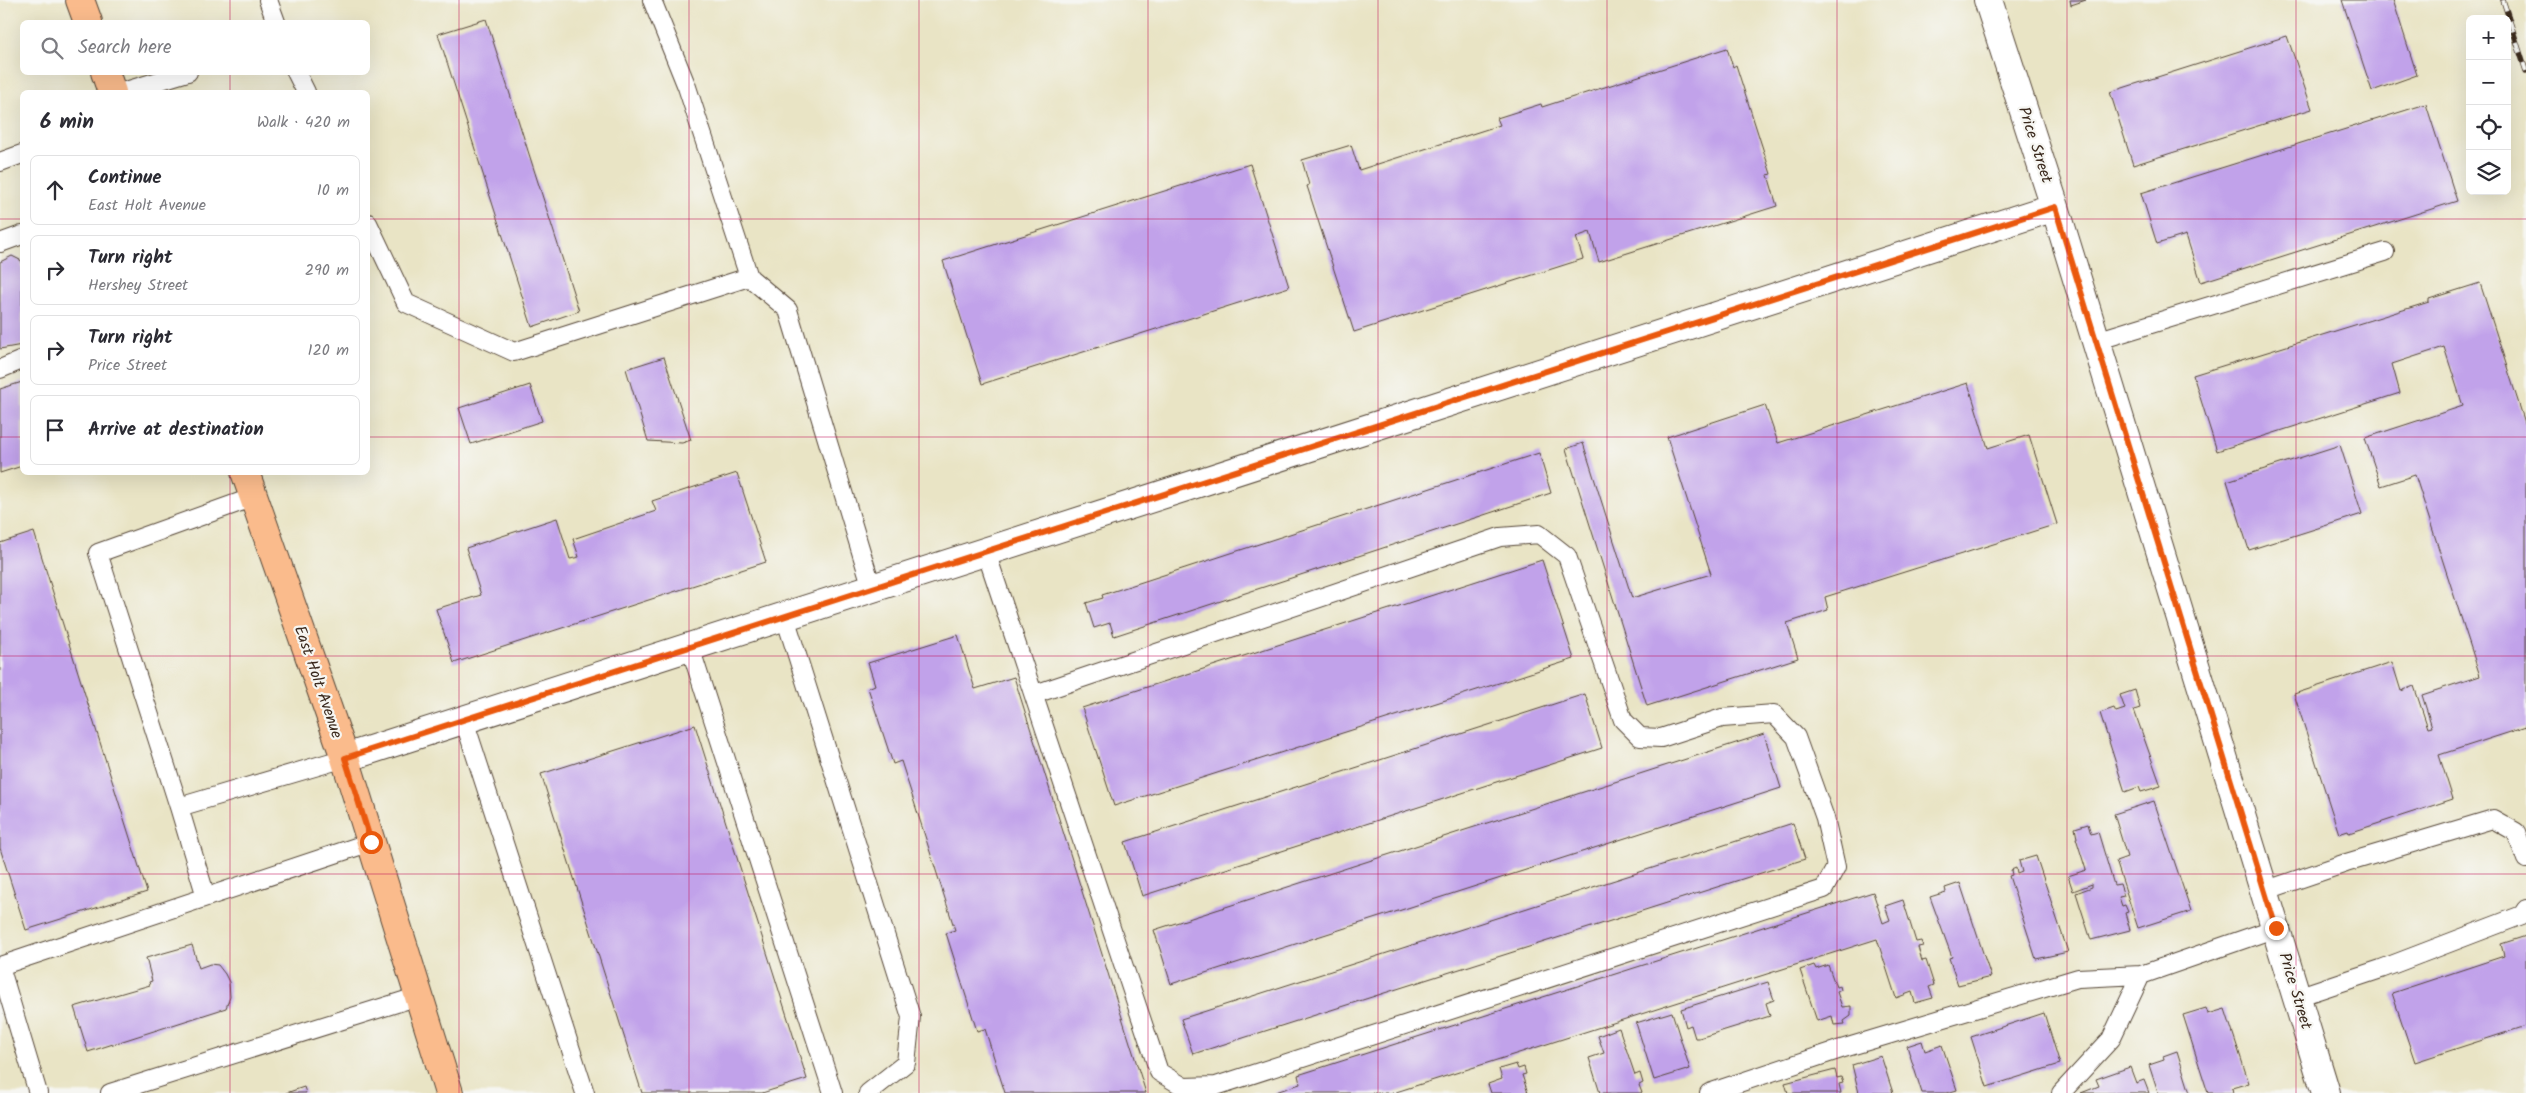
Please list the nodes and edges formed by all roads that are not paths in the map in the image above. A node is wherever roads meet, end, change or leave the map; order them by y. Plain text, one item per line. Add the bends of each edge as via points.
1 (80, 0) edge
2 (268, 0) edge
3 (652, 0) edge
4 (1988, 0) edge
5 (87, 20) edge
6 (275, 20) edge
7 (106, 75) edge
8 (178, 75) edge
9 (298, 75) edge
10 (111, 90) edge
11 (129, 90) edge
12 (305, 90) edge
13 (20, 155) edge
14 (0, 162) edge
15 (2055, 207) junction
16 (370, 227) edge
17 (20, 236) edge
18 (0, 244) edge
19 (2385, 252) dead end
20 (748, 277) junction
21 (2096, 341) junction
22 (20, 361) edge
23 (0, 369) edge
24 (250, 485) edge
25 (986, 552) junction
26 (872, 588) junction
27 (785, 617) junction
28 (690, 647) junction
29 (1035, 694) junction
30 (464, 720) junction
31 (345, 758) junction
32 (180, 807) junction
33 (371, 842) junction
34 (2526, 859) edge
35 (2264, 891) junction
36 (206, 897) junction
37 (2526, 909) edge
38 (2276, 928) junction
39 (0, 966) edge
40 (2142, 975) junction
41 (419, 996) junction
42 (2297, 997) junction
43 (38, 1093) edge
44 (110, 1093) edge
45 (450, 1093) edge
46 (585, 1093) edge
47 (833, 1093) edge
48 (868, 1093) edge
49 (1709, 1093) edge
50 (2061, 1093) edge
51 (2326, 1093) edge

1 - 5 main road
2 - 6 lane
3 - 20 lane via 687,87
4 - 15 street, Price Street
7 - 10 main road
8 - 11 lane
9 - 12 lane
13 - 14 lane
15 - 21 street, Price Street
15 - 25 street
16 - 20 lane via 406,302 514,352
17 - 18 lane
19 - 21 lane
20 - 26 lane via 788,310
21 - 35 street, Price Street
22 - 23 lane
24 - 31 main road, East Holt Avenue
24 - 32 lane via 98,553
25 - 26 street
25 - 29 lane
26 - 27 street
27 - 28 street
27 - 48 lane via 911,1017 906,1063
28 - 30 street
28 - 47 lane
29 - 29 lane via 1159,1072 1184,1087 1216,1086 1824,889 1836,867 1825,818 1796,737 1774,714 1722,718 1661,738 1640,737 1623,720 1567,556 1538,534 1500,537
30 - 31 street
30 - 46 lane
31 - 32 lane
31 - 33 main road, East Holt Avenue
32 - 36 lane
33 - 36 lane
33 - 41 main road, East Holt Avenue
34 - 35 lane via 2516,832 2493,819
35 - 38 street, Price Street
36 - 39 lane
37 - 42 lane via 2522,915
38 - 40 lane
38 - 42 street, Price Street
39 - 43 lane
40 - 49 lane via 2078,978 1841,1049
40 - 50 lane via 2111,1039
41 - 44 lane
41 - 45 main road, East Holt Avenue
42 - 51 street, Price Street

